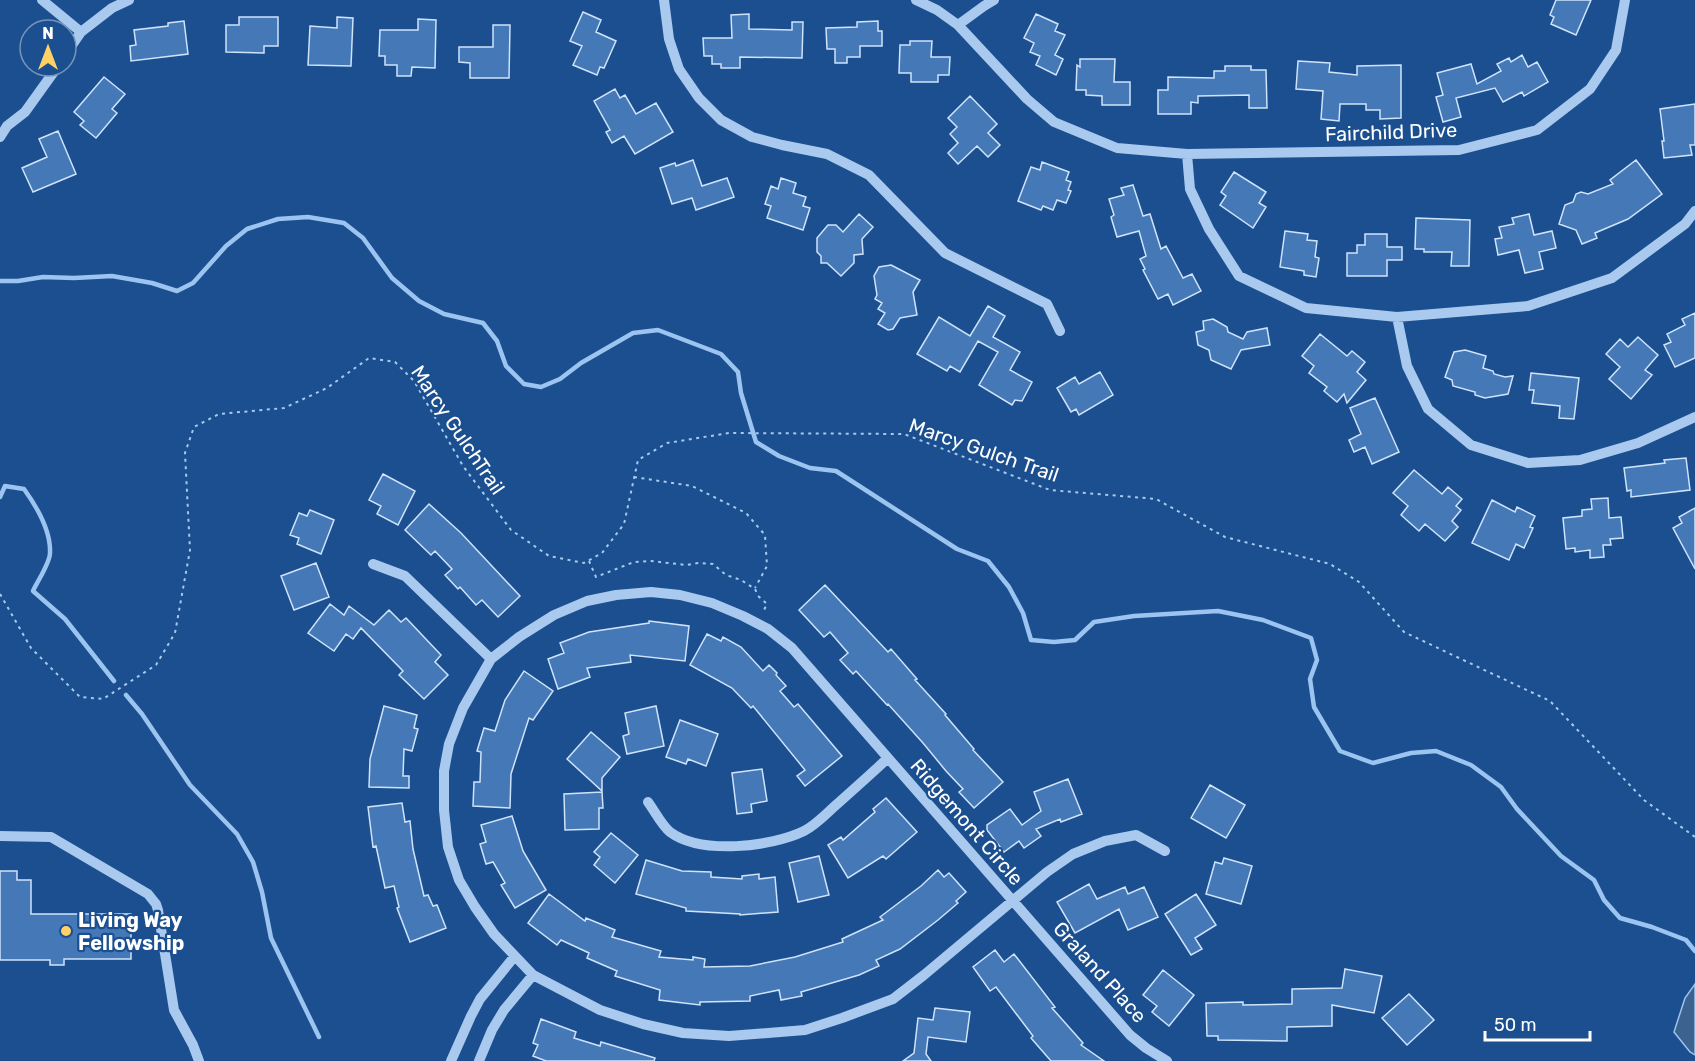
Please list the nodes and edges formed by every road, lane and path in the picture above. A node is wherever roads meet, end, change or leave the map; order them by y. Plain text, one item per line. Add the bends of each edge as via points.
1 (42, 0) edge
2 (129, 0) edge
3 (664, 0) edge
4 (916, 0) edge
5 (994, 0) edge
6 (1625, 0) edge
7 (958, 26) junction
8 (81, 32) junction
9 (78, 36) edge
10 (49, 78) edge
11 (4, 126) edge
12 (0, 137) edge
13 (1187, 154) junction
14 (1695, 212) edge
15 (1396, 317) junction
16 (1060, 331) dead end
17 (1695, 417) edge
18 (634, 477) junction
19 (589, 561) junction
20 (373, 564) dead end
21 (755, 589) junction
22 (0, 594) edge
23 (756, 622) junction
24 (491, 659) junction
25 (888, 758) junction
26 (648, 802) dead end
27 (0, 836) edge
28 (1695, 837) edge
29 (1165, 851) dead end
30 (1012, 900) junction
31 (514, 957) junction
32 (533, 975) junction
33 (196, 1060) edge
34 (451, 1061) edge
35 (479, 1061) edge
36 (1167, 1061) edge

1 - 8 street
2 - 8 street
3 - 16 street via 669,39 679,69 721,120 753,137 827,154 869,174 945,253 1047,304
4 - 7 street, Fairchild Drive
5 - 7 street
6 - 13 street, Fairchild Drive via 1616,50 1610,60 1590,89 1537,130 1459,150
7 - 13 street, Fairchild Drive via 1054,122 1117,148
8 - 9 street
10 - 11 street via 25,112
11 - 12 street
13 - 15 street via 1190,189 1209,229 1239,276 1306,308
14 - 15 street via 1685,224 1612,278 1528,306
15 - 17 street via 1407,366 1428,410 1471,445 1528,463 1580,460 1638,443
18 - 19 path via 624,524 602,553
18 - 21 path via 692,486 746,513 765,535 767,566
18 - 28 path, Marcy Gulch Trail via 638,460 667,443 729,433 904,434 1050,490 1156,499 1225,537 1330,564 1359,582 1404,632 1550,701 1644,800
19 - 21 path via 596,577 634,562 713,564
19 - 22 path, Marcy GulchTrail via 549,556 511,530 463,466 414,381 395,362 369,358 327,388 284,408 219,414 194,427 185,453 190,550 175,633 156,665 103,699 80,697 31,648
20 - 24 street via 405,576
21 - 23 path via 768,604
23 - 24 street, Ridgemont Circle via 712,603 680,595 616,595 587,601 555,615
23 - 25 street, Ridgemont Circle via 792,648
24 - 31 street, Ridgemont Circle via 463,708 449,744 444,810 448,847 459,880
25 - 26 street via 805,830 773,841 719,847 690,841 669,831
25 - 30 street, Ridgemont Circle
27 - 33 street via 51,837 153,898 174,1010 193,1045
29 - 30 street via 1136,835 1105,841 1073,854
30 - 32 street, Ridgemont Circle via 893,999 805,1030 729,1036 684,1033 600,1010
30 - 36 street, Graland Place via 1130,1035
31 - 32 street, Ridgemont Circle
31 - 34 street via 480,999
32 - 35 street via 504,1010

